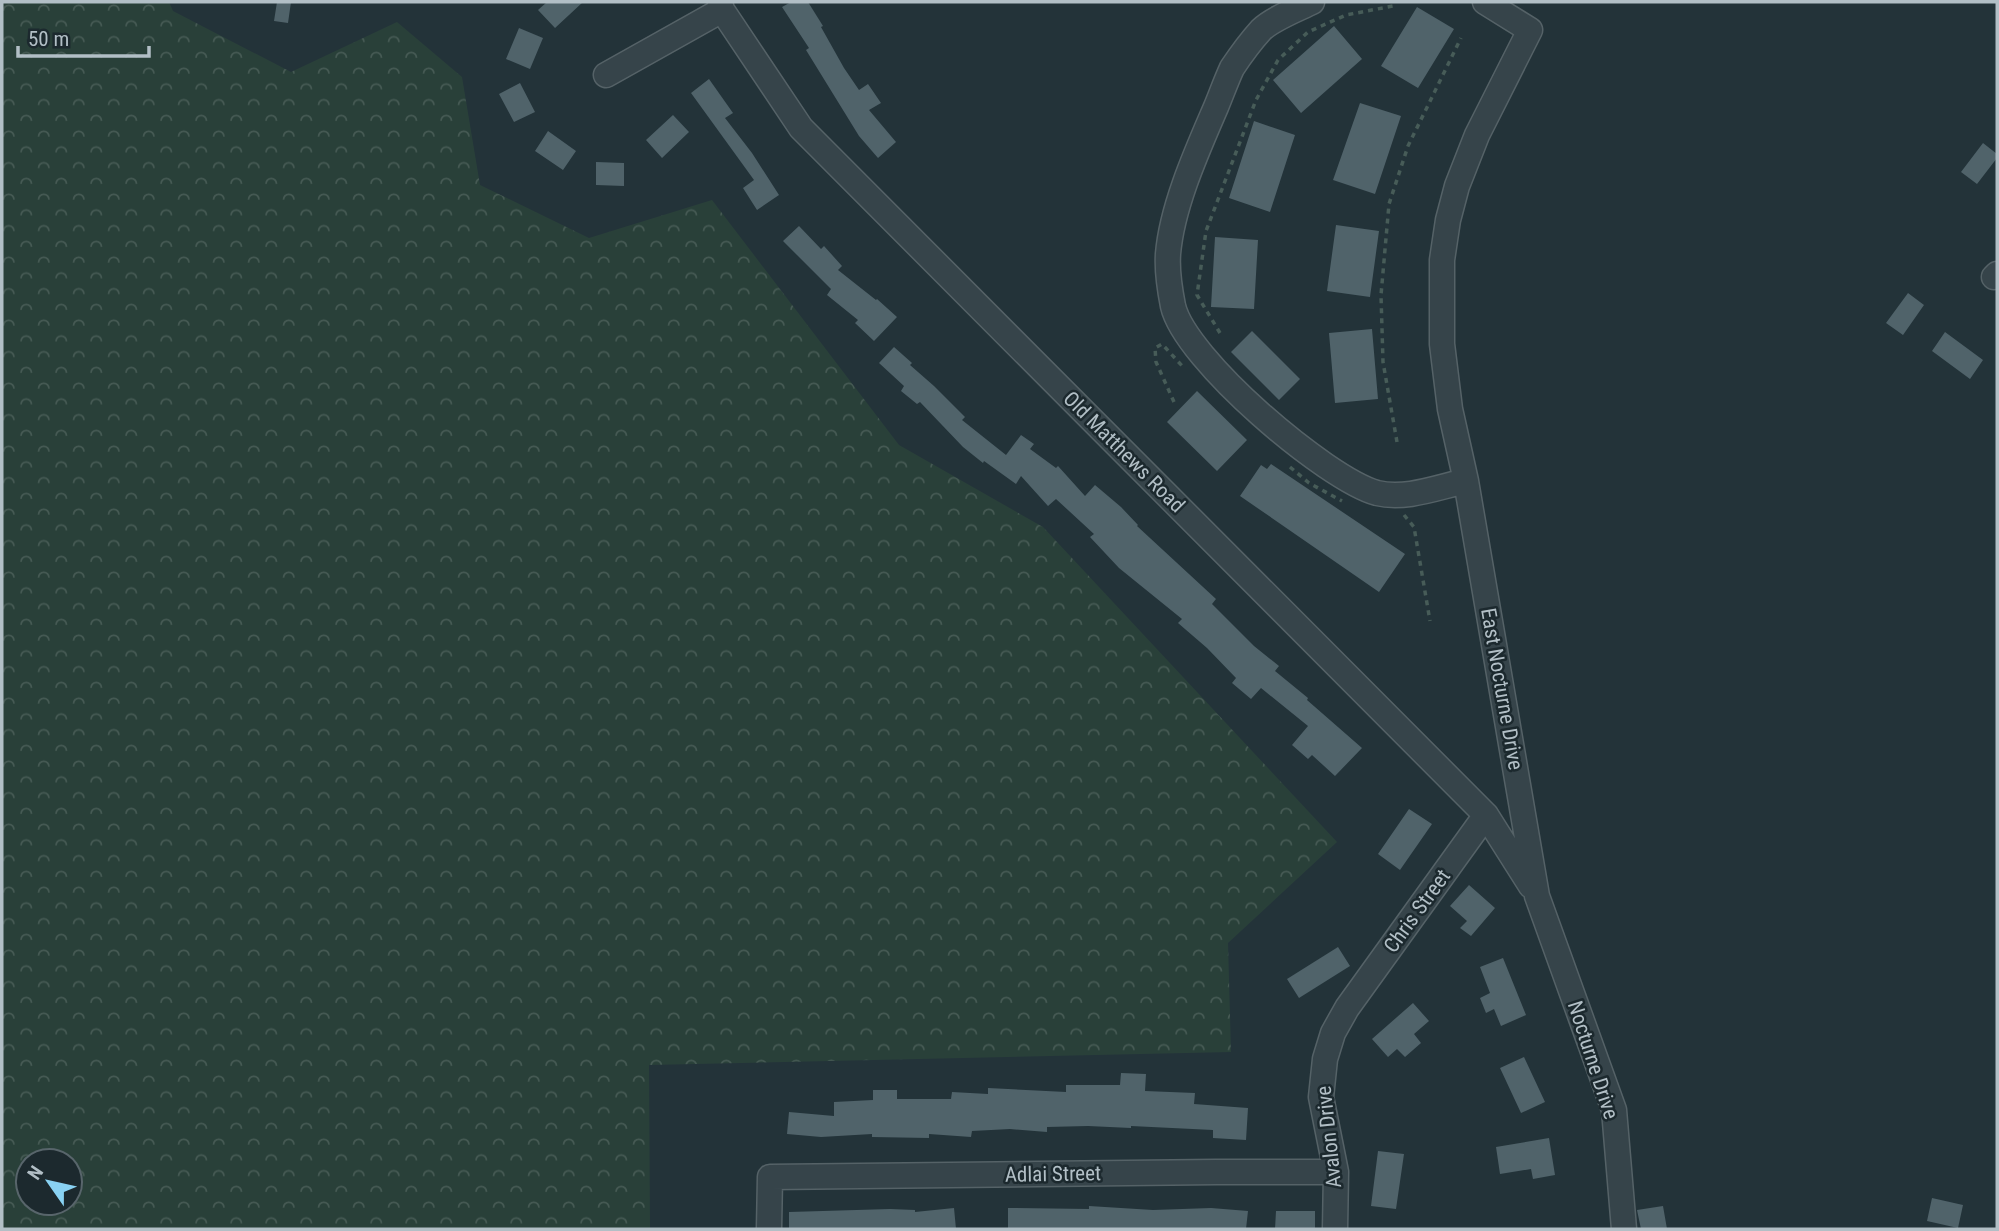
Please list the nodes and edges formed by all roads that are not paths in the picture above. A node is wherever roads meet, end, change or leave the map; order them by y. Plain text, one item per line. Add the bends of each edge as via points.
1 (1312, 2) edge
2 (1485, 2) edge
3 (721, 6) edge
4 (606, 75) dead end
5 (1466, 481) junction
6 (1486, 815) junction
7 (1537, 896) junction
8 (1347, 1008) joint
9 (1336, 1172) junction
10 (769, 1229) edge
11 (1335, 1229) edge
12 (1624, 1229) edge

1 - 5 street via 1263,28 1233,68 1177,207 1168,255 1174,307 1183,330 1202,356 1252,407 1349,480 1377,493 1401,496
2 - 5 street, East Nocturne Drive via 1530,30 1477,135 1457,186 1443,255 1442,344
3 - 4 street
3 - 6 street, Old Matthews Road via 801,128
5 - 7 street, East Nocturne Drive
6 - 7 street, Old Matthews Road
6 - 8 street, Chris Street
7 - 12 street, Nocturne Drive via 1614,1110
8 - 9 street, Avalon Drive via 1332,1033 1321,1097
9 - 10 street, Adlai Street via 770,1177
9 - 11 street, Avalon Drive

